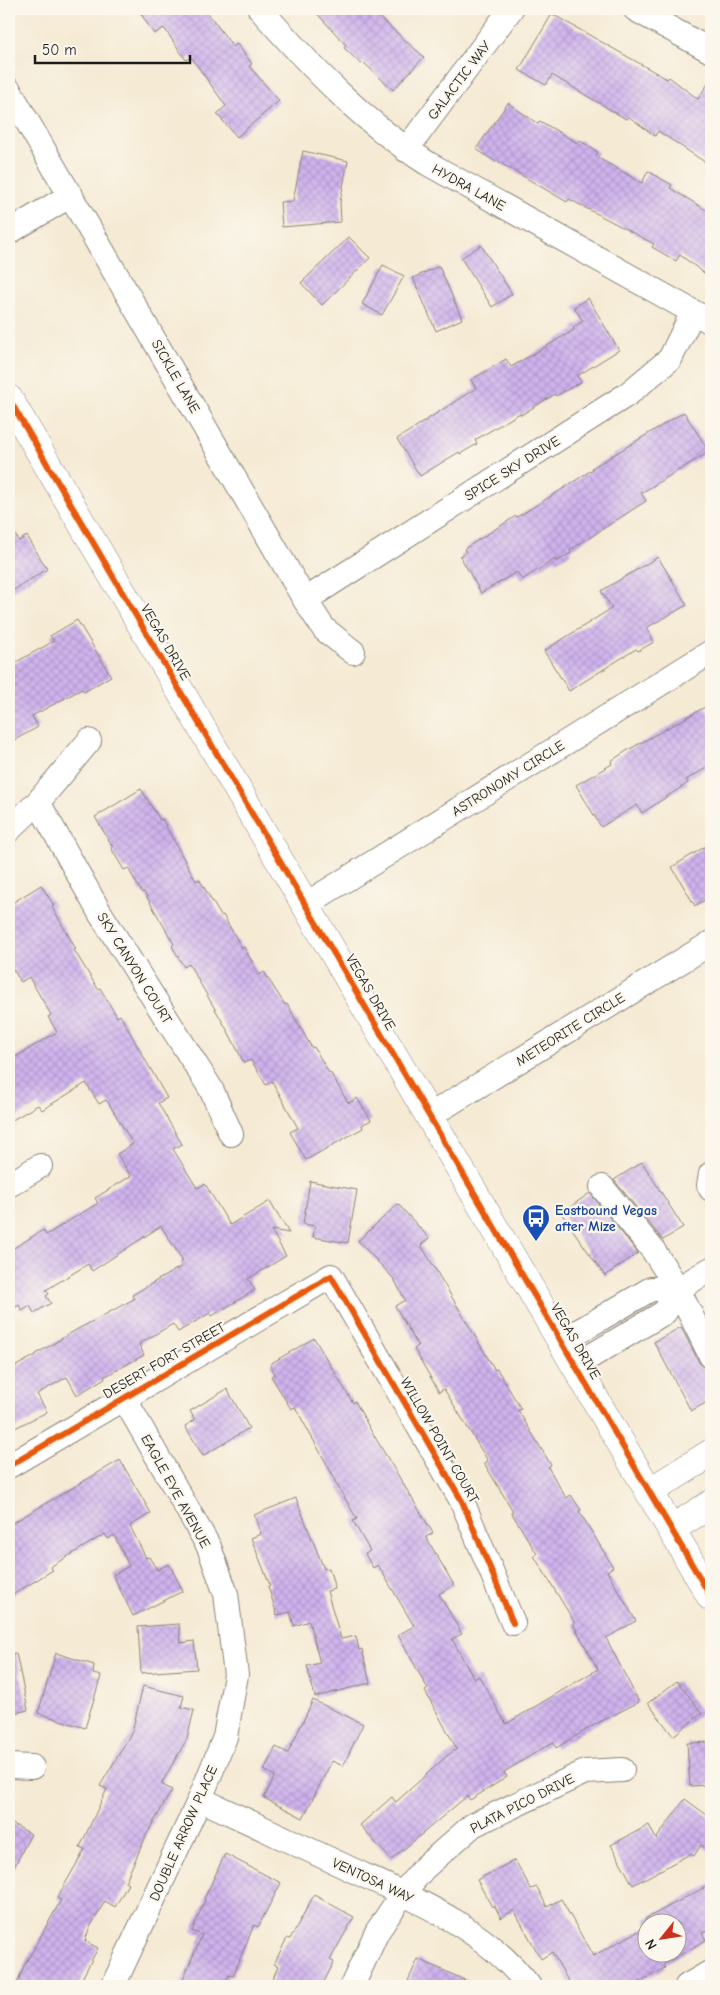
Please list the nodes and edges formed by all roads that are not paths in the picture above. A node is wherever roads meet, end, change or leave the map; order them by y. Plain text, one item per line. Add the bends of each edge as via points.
1 (260, 9) edge
2 (511, 9) edge
3 (635, 9) edge
4 (711, 51) edge
5 (9, 90) edge
6 (406, 150) junction
7 (71, 195) junction
8 (9, 232) edge
9 (702, 317) edge
10 (9, 399) edge
11 (305, 600) junction
12 (353, 652) dead end
13 (711, 652) edge
14 (90, 742) dead end
15 (38, 802) junction
16 (9, 830) edge
17 (306, 905) junction
18 (711, 943) edge
19 (429, 1116) junction
20 (231, 1134) dead end
21 (40, 1166) dead end
22 (9, 1185) edge
23 (602, 1187) dead end
24 (711, 1270) edge
25 (331, 1276) joint
26 (678, 1289) junction
27 (562, 1342) junction
28 (711, 1356) edge
29 (576, 1365) junction
30 (124, 1398) junction
31 (711, 1453) edge
32 (9, 1466) edge
33 (650, 1492) junction
34 (711, 1504) edge
35 (671, 1529) junction
36 (711, 1597) edge
37 (513, 1623) dead end
38 (236, 1675) joint
39 (9, 1766) edge
40 (32, 1767) dead end
41 (622, 1770) dead end
42 (200, 1799) junction
43 (403, 1893) junction
44 (711, 1972) edge
45 (113, 1986) edge
46 (352, 1986) edge
47 (529, 1986) edge
48 (687, 1986) edge

1 - 6 street, HYDRA LANE via 344,98
2 - 6 street, GALACTIC WAY
3 - 4 street
5 - 7 street, SICKLE LANE
6 - 9 street, HYDRA LANE
7 - 8 street
7 - 11 street, SICKLE LANE
9 - 11 street, SPICE SKY DRIVE via 670,359 628,394
10 - 17 main road, VEGAS DRIVE
11 - 12 street, SICKLE LANE via 324,629
13 - 17 street, ASTRONOMY CIRCLE
14 - 15 street
15 - 16 street
15 - 20 street, SKY CANYON COURT via 100,913 211,1090
17 - 19 main road, VEGAS DRIVE
18 - 19 street, METEORITE CIRCLE
19 - 27 main road, VEGAS DRIVE
21 - 22 street
23 - 26 street via 653,1250
24 - 26 street
25 - 30 street, DESERT FORT STREET
25 - 37 street, WILLOW POINT COURT via 462,1501
26 - 27 street via 650,1289
26 - 28 street
26 - 29 street via 665,1312
27 - 29 main road, VEGAS DRIVE
29 - 33 main road, VEGAS DRIVE
30 - 32 street, DESERT FORT STREET
30 - 38 street, EAGLE EYE AVENUE via 209,1547 226,1594
31 - 33 main road
33 - 35 main road, VEGAS DRIVE
34 - 35 main road
35 - 36 main road, VEGAS DRIVE
38 - 42 street, DOUBLE ARROW PLACE via 225,1737
39 - 40 street
41 - 43 street, PLATA PICO DRIVE via 586,1772 473,1825 424,1868
42 - 43 street, VENTOSA WAY
42 - 45 street, DOUBLE ARROW PLACE
43 - 46 street, PLATA PICO DRIVE via 378,1932
43 - 47 street, VENTOSA WAY via 456,1920 484,1941
44 - 48 street

